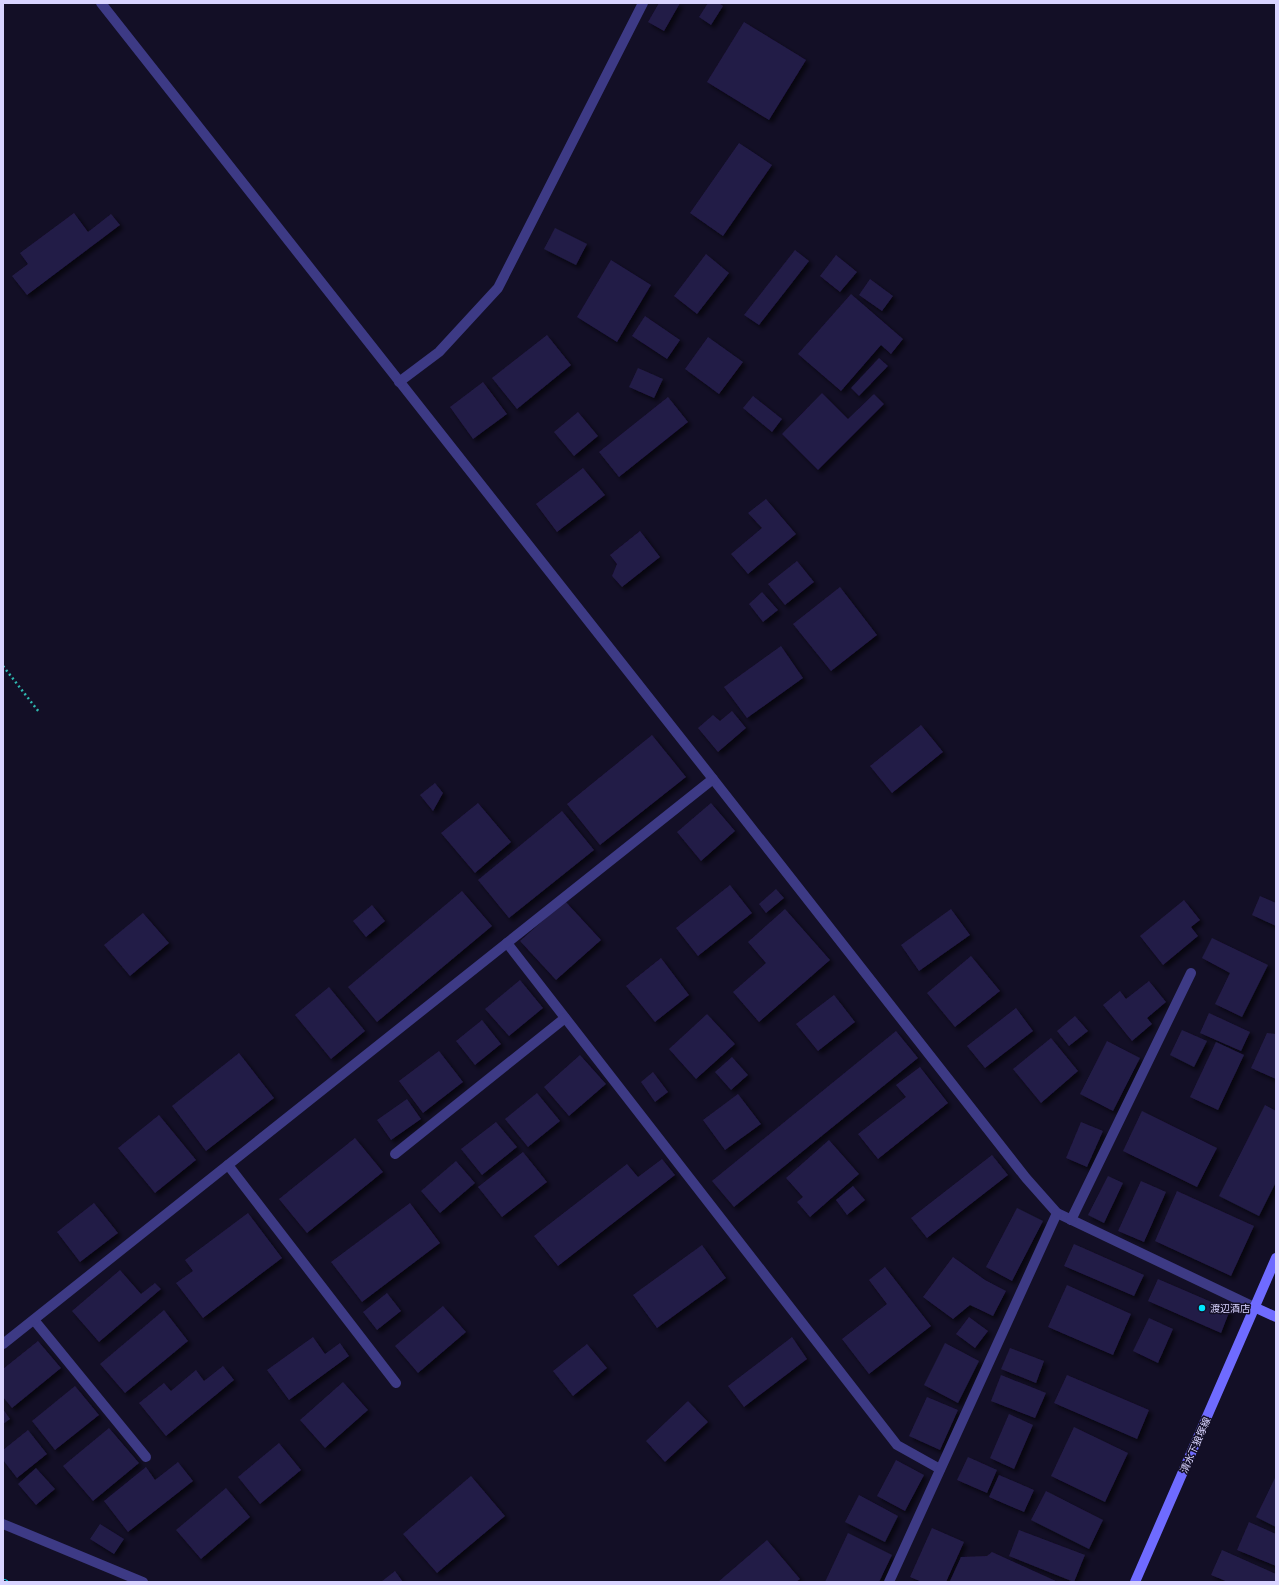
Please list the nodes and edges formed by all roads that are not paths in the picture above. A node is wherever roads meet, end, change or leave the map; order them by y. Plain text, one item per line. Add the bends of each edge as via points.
1 (101, 3) edge
2 (643, 3) edge
3 (399, 382) junction
4 (713, 778) junction
5 (507, 943) junction
6 (1191, 973) dead end
7 (565, 1018) junction
8 (395, 1154) dead end
9 (228, 1165) junction
10 (1057, 1213) junction
11 (1071, 1220) junction
12 (1276, 1258) edge
13 (1254, 1307) junction
14 (1276, 1317) edge
15 (34, 1320) junction
16 (3, 1344) edge
17 (396, 1383) dead end
18 (146, 1457) dead end
19 (940, 1469) junction
20 (3, 1524) edge
21 (143, 1582) edge
22 (889, 1582) edge
23 (1135, 1582) edge

1 - 3 street
2 - 3 street via 498,288 439,352
3 - 4 street
4 - 5 street
4 - 10 street via 1026,1178
5 - 7 street
5 - 9 street
6 - 11 street
7 - 8 street
7 - 19 street via 898,1445
9 - 15 street
9 - 17 street
10 - 11 street
10 - 19 street
11 - 13 street
12 - 13 main road, 清水下狼塚線
13 - 14 main road
13 - 23 main road, 清水下狼塚線
15 - 16 street
15 - 18 street
19 - 22 street
20 - 21 street

